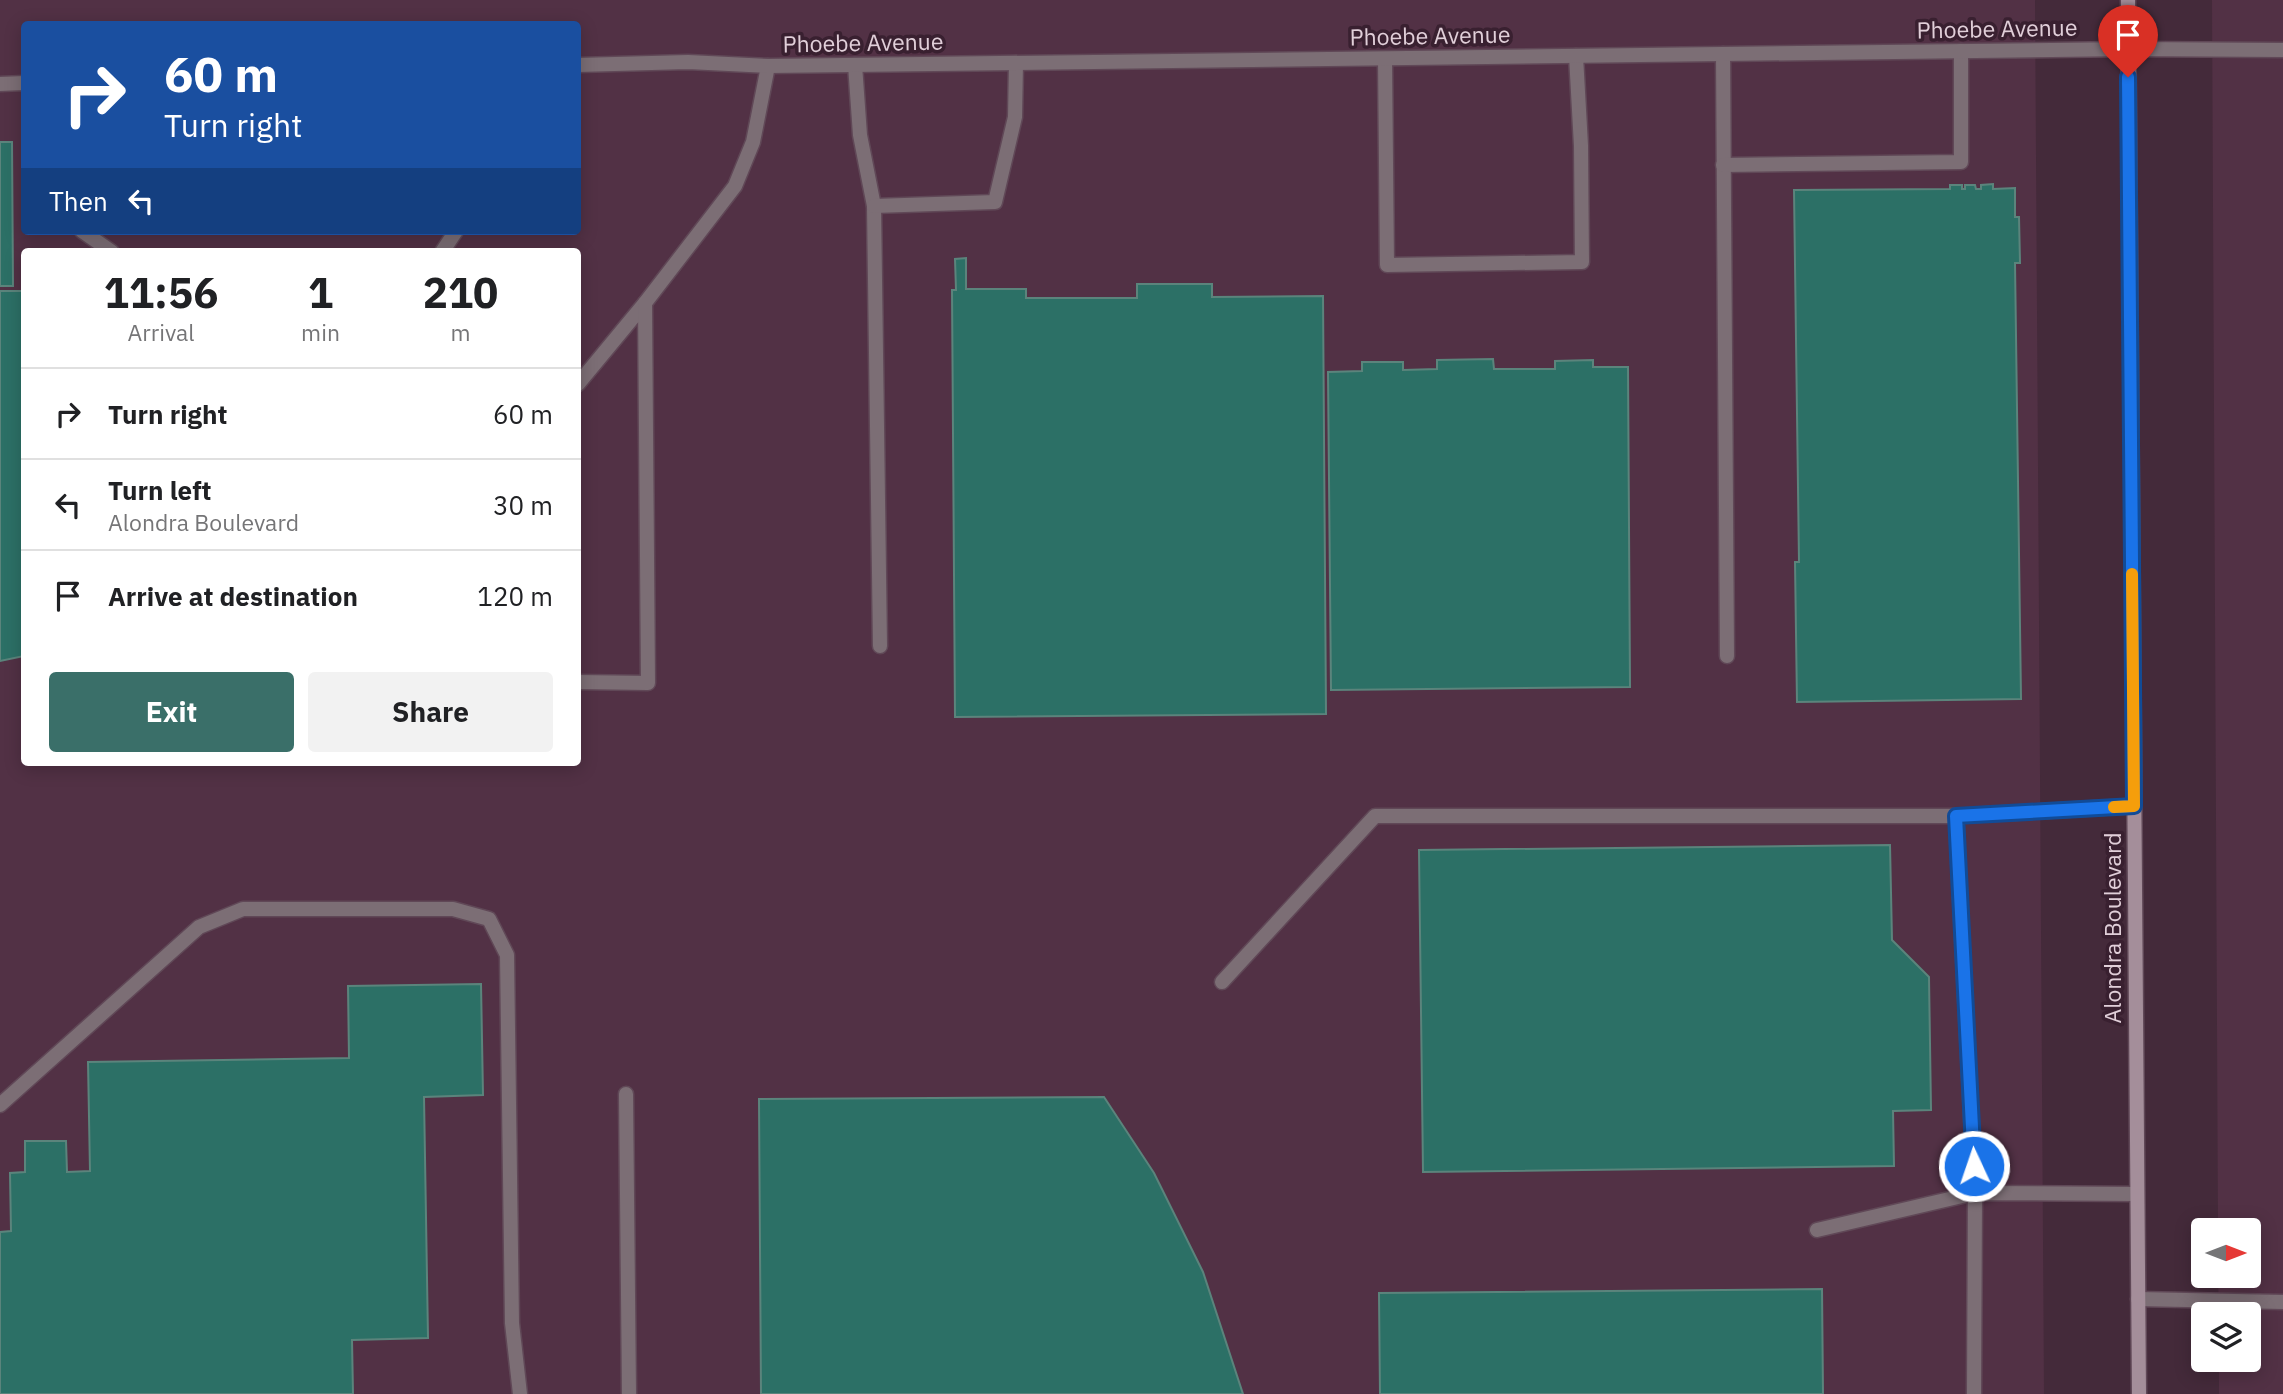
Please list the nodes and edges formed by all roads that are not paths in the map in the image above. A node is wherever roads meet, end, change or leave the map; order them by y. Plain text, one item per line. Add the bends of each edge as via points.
1 (2128, 0) edge
2 (2128, 49) junction
3 (2283, 50) edge
4 (1961, 51) junction
5 (1723, 54) junction
6 (1576, 56) junction
7 (1385, 59) junction
8 (1016, 63) junction
9 (581, 65) edge
10 (855, 65) junction
11 (768, 66) junction
12 (21, 83) edge
13 (0, 84) edge
14 (1723, 165) junction
15 (874, 206) junction
16 (88, 235) edge
17 (106, 248) edge
18 (645, 303) junction
19 (581, 380) edge
20 (880, 646) dead end
21 (1727, 656) dead end
22 (581, 682) edge
23 (2134, 806) junction
24 (1956, 816) junction
25 (1222, 982) dead end
26 (626, 1094) dead end
27 (0, 1105) edge
28 (1975, 1193) junction
29 (2137, 1194) junction
30 (1817, 1230) dead end
31 (2138, 1299) junction
32 (2283, 1302) edge
33 (520, 1394) edge
34 (629, 1394) edge
35 (1974, 1394) edge
36 (2139, 1394) edge

1 - 2 main road, Alondra Boulevard
2 - 3 street, Phoebe Avenue
2 - 4 street, Phoebe Avenue
2 - 23 main road, Alondra Boulevard
4 - 5 street, Phoebe Avenue
4 - 14 street via 1961,162
5 - 6 street, Phoebe Avenue
5 - 14 street
6 - 7 street, Phoebe Avenue
6 - 7 street via 1582,262 1401,265 1387,265
7 - 8 street, Phoebe Avenue
8 - 10 street, Phoebe Avenue
8 - 15 street via 1015,117 995,202
9 - 11 street, Phoebe Avenue via 688,62
10 - 11 street, Phoebe Avenue
10 - 15 street via 860,135
11 - 18 street via 753,142 735,186
12 - 13 street
14 - 21 street
15 - 20 street
16 - 17 street
18 - 19 street
18 - 22 street via 648,683
23 - 24 street
23 - 29 main road, Alondra Boulevard
24 - 25 street via 1375,816
24 - 28 street
26 - 34 street
27 - 33 street via 199,927 243,909 453,909 489,919 507,955 512,1323
28 - 29 street
28 - 30 street
28 - 35 street
29 - 31 main road, Alondra Boulevard
31 - 32 street
31 - 36 main road, Alondra Boulevard

